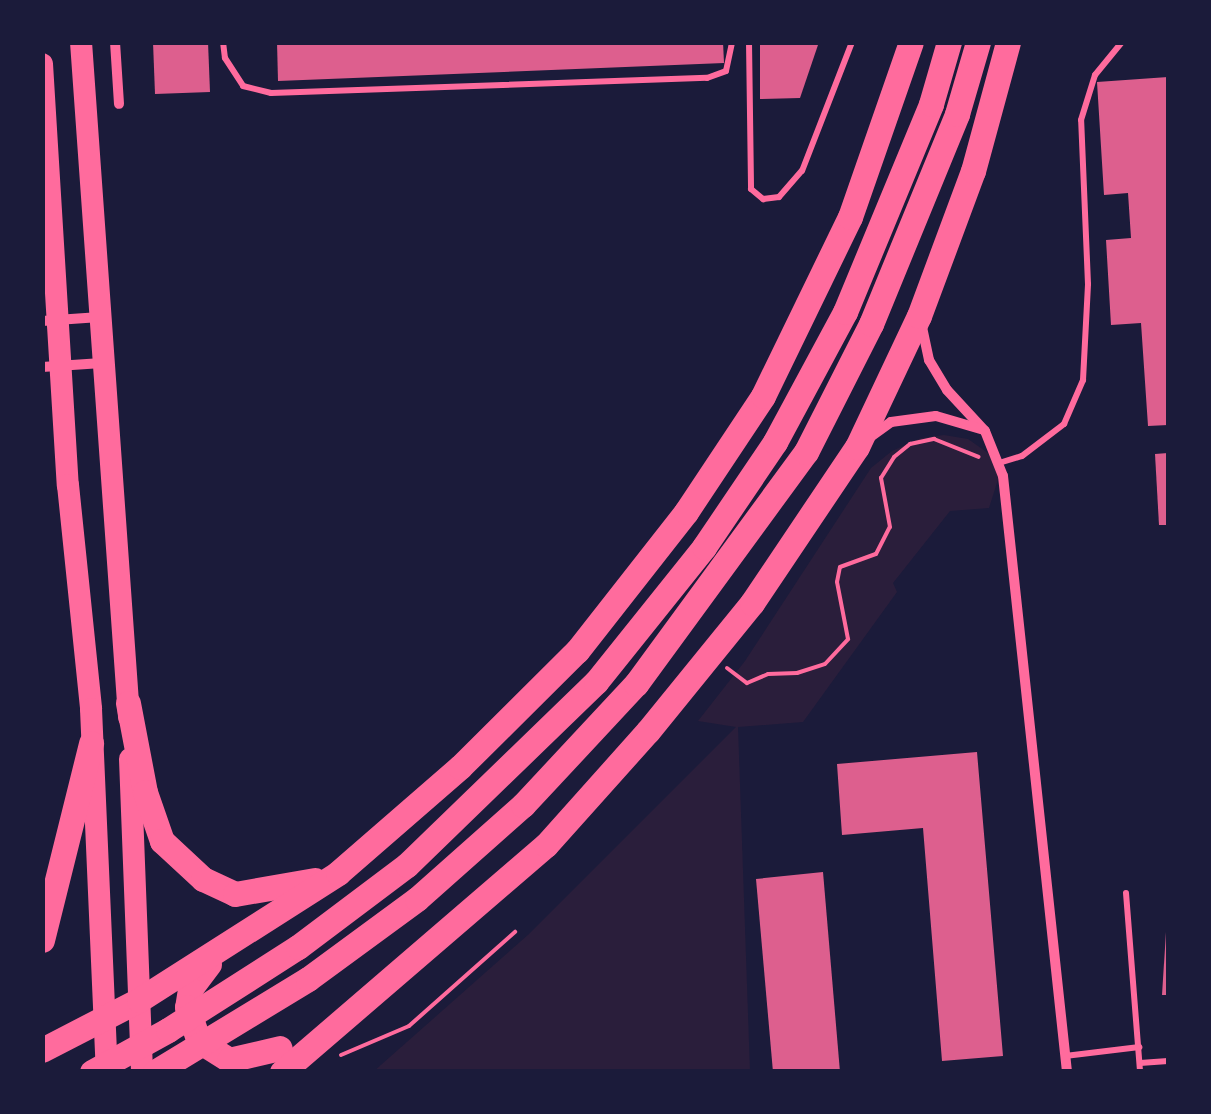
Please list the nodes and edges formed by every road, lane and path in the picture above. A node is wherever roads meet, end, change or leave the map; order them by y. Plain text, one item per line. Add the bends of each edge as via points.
1 (81, 42) edge
2 (115, 42) edge
3 (223, 42) edge
4 (732, 42) edge
5 (750, 42) edge
6 (852, 42) edge
7 (911, 42) edge
8 (949, 42) edge
9 (978, 42) edge
10 (1008, 42) edge
11 (1122, 42) edge
12 (42, 64) edge
13 (43, 80) edge
14 (119, 104) dead end
15 (44, 127) edge
16 (919, 316) junction
17 (100, 317) junction
18 (50, 320) edge
19 (102, 362) junction
20 (52, 366) edge
21 (985, 431) junction
22 (857, 447) junction
23 (999, 464) junction
24 (711, 656) junction
25 (128, 703) junction
26 (91, 743) junction
27 (338, 873) junction
28 (1126, 893) dead end
29 (514, 932) dead end
30 (42, 940) edge
31 (225, 946) junction
32 (139, 1000) junction
33 (105, 1018) junction
34 (1138, 1047) junction
35 (42, 1050) edge
36 (1065, 1056) junction
37 (337, 1057) dead end
38 (281, 1060) edge
39 (1168, 1062) edge
40 (1140, 1067) edge
41 (92, 1072) edge
42 (107, 1072) edge
43 (142, 1072) edge
44 (154, 1072) edge
45 (238, 1072) edge
46 (1067, 1072) edge

1 - 17 main road
2 - 14 street
3 - 4 lane via 242,86 271,93 707,78 726,71
5 - 6 lane via 751,189 763,199 779,198 802,171
7 - 27 highway via 841,234 763,396 686,512 577,651 460,768
8 - 41 highway via 931,104 846,312 775,442 704,547 596,682 408,865 298,946
9 - 44 highway via 957,114 872,324 806,452 636,684 522,806 416,899 308,980
10 - 16 highway via 972,171
11 - 23 lane via 1095,75 1081,120 1088,284 1083,380 1064,424 1022,456
12 - 13 main road
13 - 15 main road
15 - 18 main road
16 - 21 street via 928,360
16 - 22 highway
17 - 18 street
17 - 19 main road
18 - 20 main road
19 - 20 street
19 - 25 main road
20 - 26 main road
21 - 22 street via 936,416 912,418 891,422
21 - 23 street
22 - 24 highway
23 - 24 path via 934,439 910,444 894,457 881,478 890,527 876,554 840,567 848,639 825,664 747,683
23 - 36 street
24 - 38 highway via 546,845 364,1000
25 - 27 highway via 162,841 202,879 236,894
25 - 32 main road
26 - 30 highway
26 - 33 main road
27 - 31 highway
28 - 34 lane
29 - 37 path via 409,1026
31 - 32 highway
31 - 38 highway via 190,989 190,1025 212,1053 229,1060
32 - 33 highway
32 - 43 main road
33 - 35 highway
33 - 42 main road
34 - 36 lane
34 - 40 lane
36 - 46 street
38 - 45 highway
39 - 40 lane

